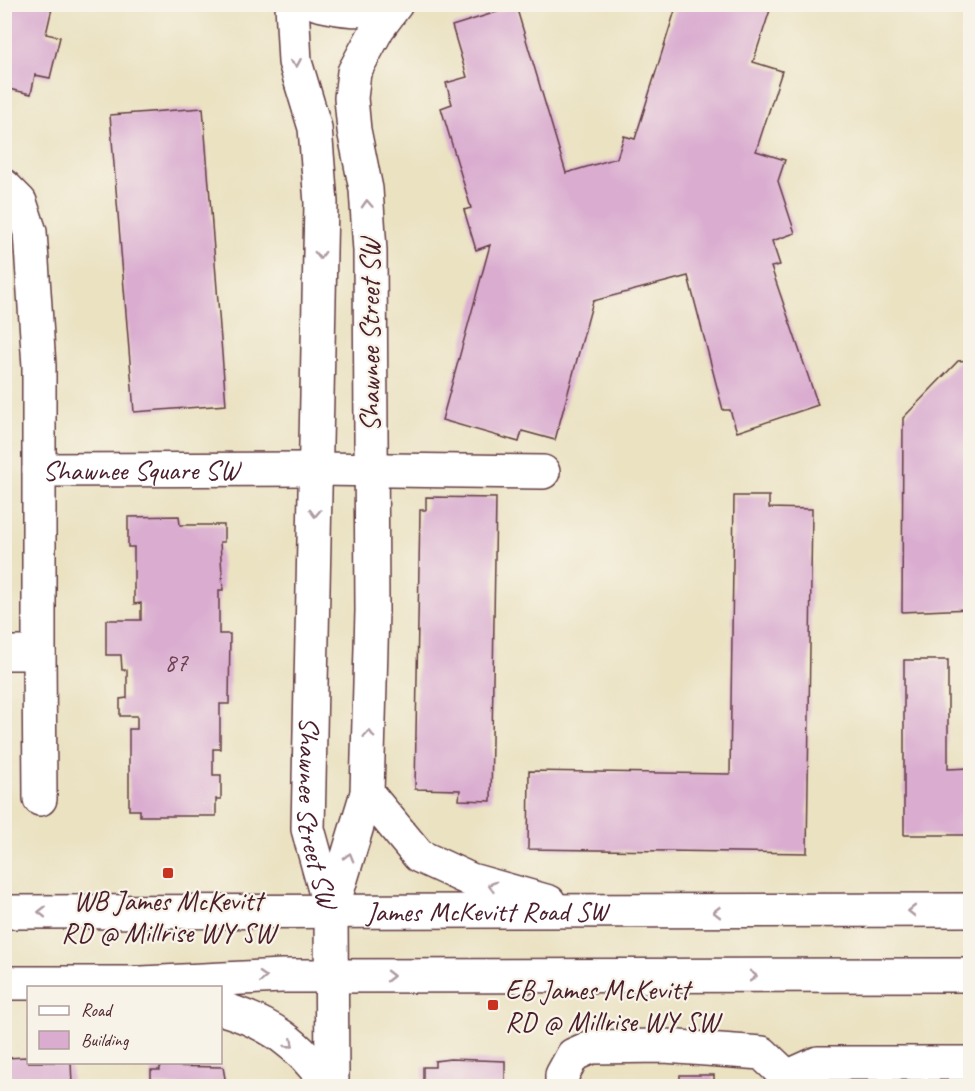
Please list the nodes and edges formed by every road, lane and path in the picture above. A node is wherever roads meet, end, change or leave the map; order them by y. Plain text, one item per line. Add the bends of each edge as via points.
1 (292, 4) edge
2 (318, 4) edge
3 (383, 4) edge
4 (396, 4) edge
5 (4, 186) edge
6 (316, 469) junction
7 (369, 469) junction
8 (39, 470) junction
9 (543, 472) dead end
10 (4, 653) edge
11 (39, 653) junction
12 (367, 793) junction
13 (40, 799) dead end
14 (970, 910) edge
15 (4, 912) edge
16 (332, 912) junction
17 (588, 913) junction
18 (970, 975) edge
19 (332, 976) junction
20 (4, 983) edge
21 (149, 985) edge
22 (222, 1009) edge
23 (970, 1063) edge
24 (785, 1082) edge
25 (330, 1086) edge
26 (562, 1086) edge

1 -> 6 street, Shawnee Street SW via 295,62 315,128 321,203
2 - 3 street via 346,10
7 -> 4 street, Shawnee Street SW via 370,251 366,189 351,98 354,72
5 - 8 street via 20,202 30,232 39,366
6 - 7 street, Shawnee Square SW
6 - 8 street, Shawnee Square SW
6 -> 16 street, Shawnee Street SW via 308,829
7 - 9 street, Shawnee Square SW
12 -> 7 street, Shawnee Street SW via 372,611
8 - 11 street, Shawnee Square SW
10 - 11 street
11 - 13 street, Shawnee Square SW
16 -> 12 street, Shawnee Street SW
17 -> 12 street via 471,880 419,856
14 -> 17 street, James McKevitt Road SW
16 -> 15 street, James McKevitt Road SW
16 - 17 street, James McKevitt Road SW
16 - 19 street
19 -> 18 street
21 -> 19 street
19 - 25 street
20 - 21 street
22 -> 25 street via 268,1025 314,1064
23 - 24 street via 818,1063
24 - 26 street via 762,1053 664,1046 591,1047 573,1055 562,1075

